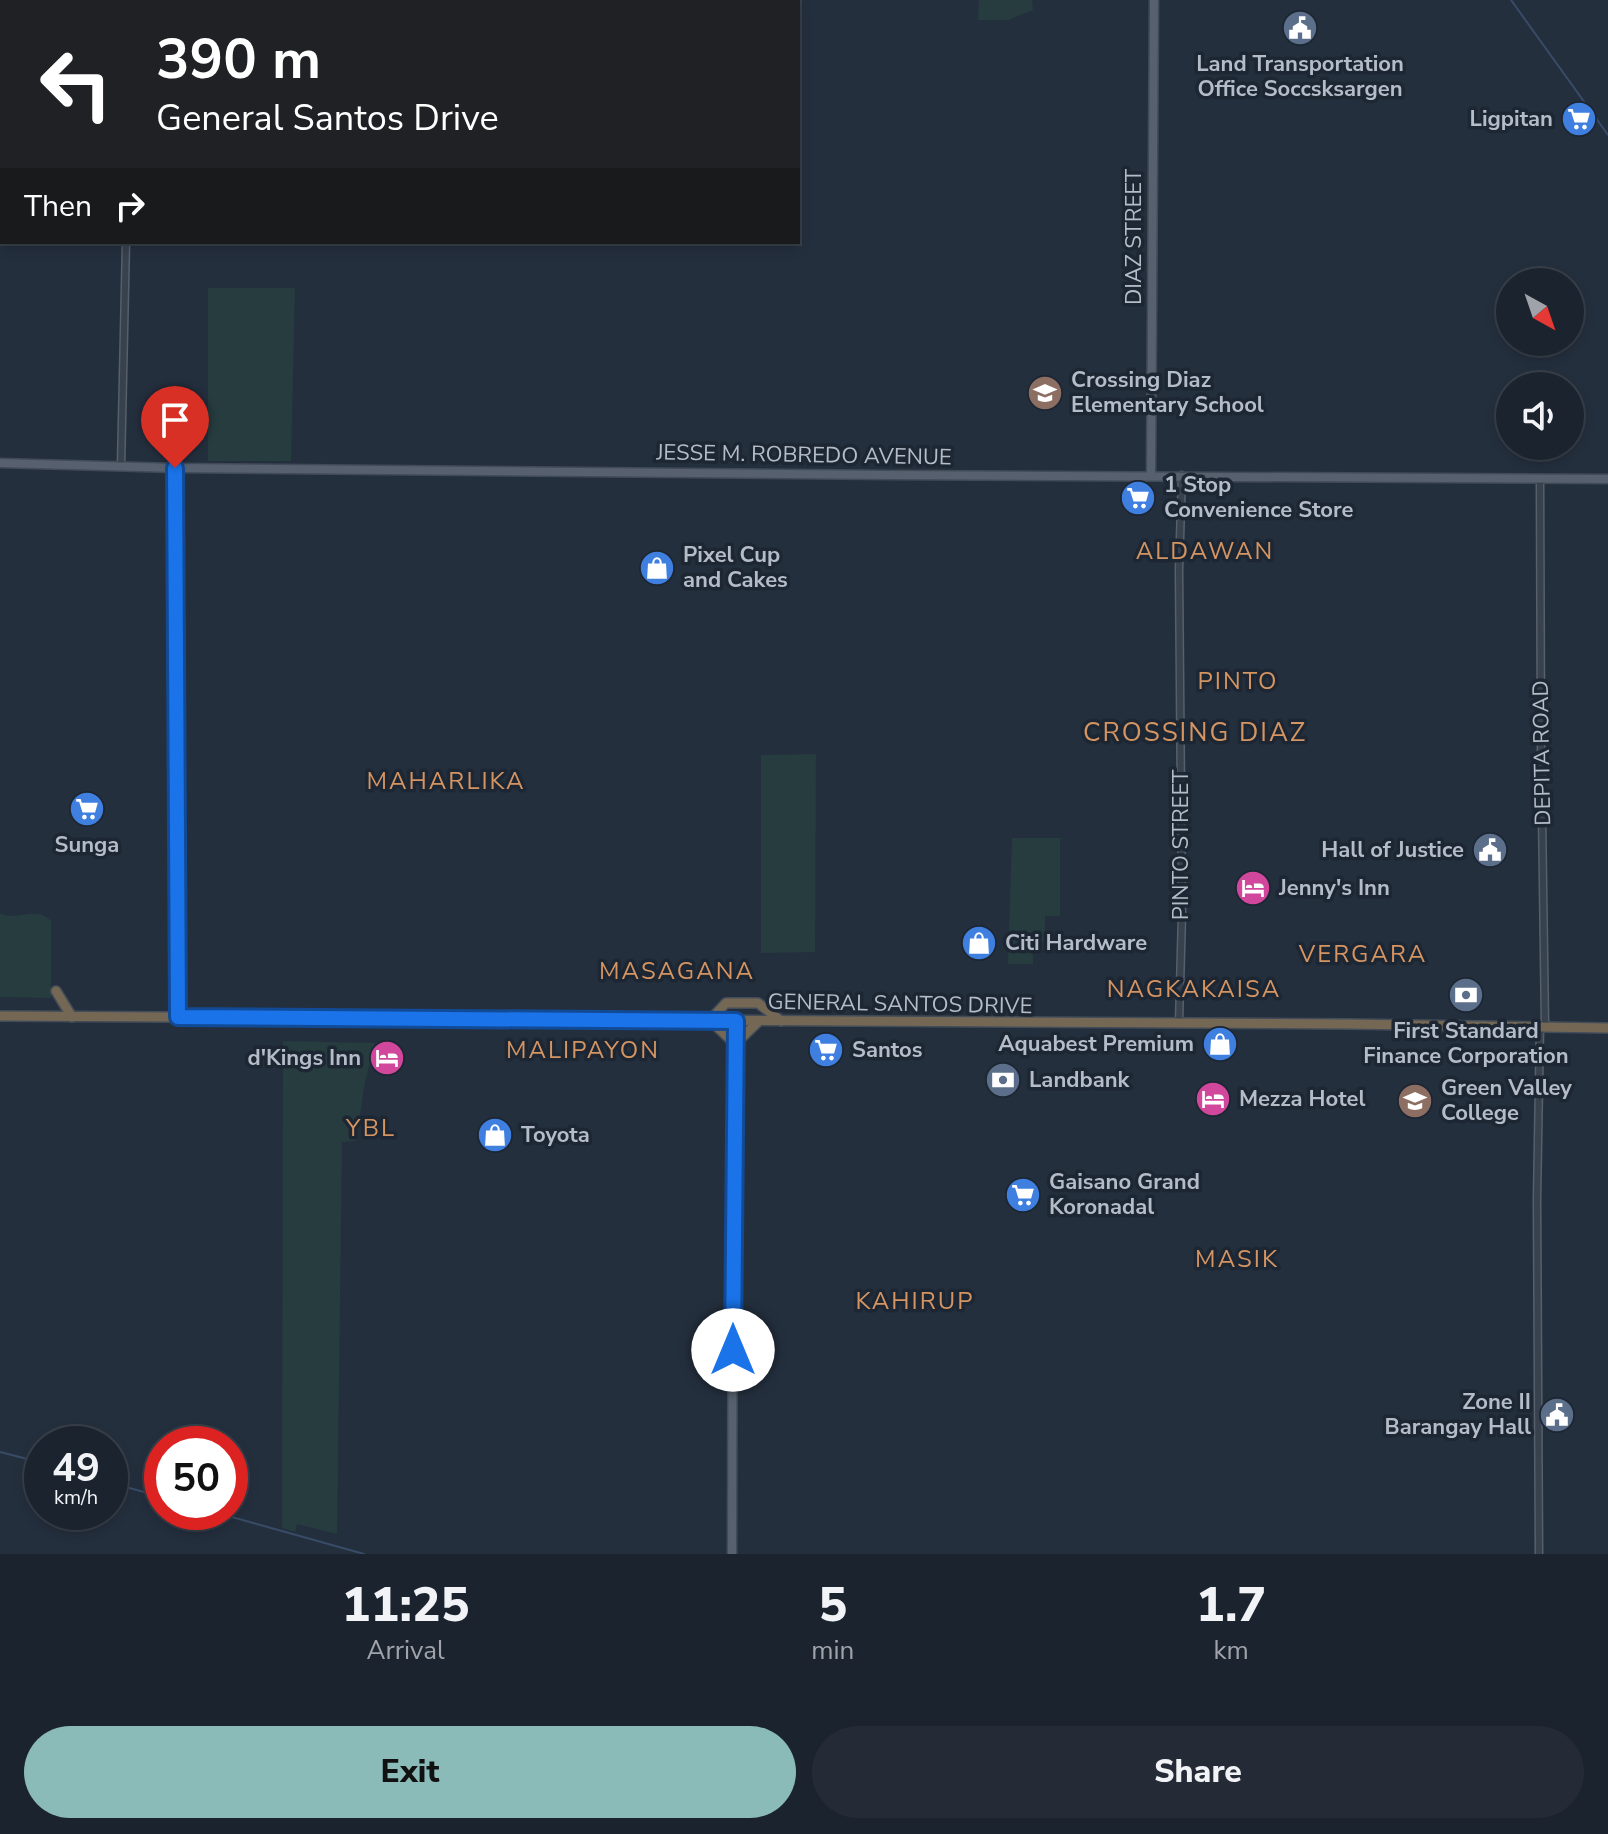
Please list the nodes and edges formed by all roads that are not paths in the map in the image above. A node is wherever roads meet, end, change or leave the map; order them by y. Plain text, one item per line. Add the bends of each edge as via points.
1 (1154, 0) edge
2 (126, 244) edge
3 (0, 463) edge
4 (121, 466) junction
5 (175, 468) junction
6 (1151, 475) junction
7 (1182, 475) junction
8 (1608, 479) edge
9 (1540, 480) junction
10 (56, 991) dead end
11 (72, 1017) junction
12 (178, 1017) junction
13 (1, 1018) edge
14 (710, 1020) junction
15 (736, 1021) junction
16 (759, 1021) junction
17 (781, 1021) junction
18 (1179, 1023) junction
19 (1543, 1026) junction
20 (1608, 1028) edge
21 (735, 1044) junction
22 (732, 1554) edge
23 (1539, 1554) edge

1 - 6 main road, DIAZ STREET
2 - 4 street
3 - 4 main road, JESSE M. ROBREDO AVENUE
4 - 5 main road, JESSE M. ROBREDO AVENUE
5 - 6 main road, JESSE M. ROBREDO AVENUE
5 - 12 street
6 - 7 main road, JESSE M. ROBREDO AVENUE
7 - 9 main road, JESSE M. ROBREDO AVENUE
7 - 18 street, PINTO STREET
8 - 9 main road, JESSE M. ROBREDO AVENUE
9 - 19 street, DEPITA ROAD
10 - 11 highway
11 - 12 highway, GENERAL SANTOS DRIVE
11 - 13 highway, GENERAL SANTOS DRIVE
12 - 14 highway, GENERAL SANTOS DRIVE
14 - 15 highway, GENERAL SANTOS DRIVE
14 - 17 highway via 726,1003 758,1003
14 - 21 highway
15 - 16 highway, GENERAL SANTOS DRIVE
15 - 21 main road
16 - 17 highway, GENERAL SANTOS DRIVE
16 - 21 highway
17 - 18 highway, GENERAL SANTOS DRIVE
18 - 19 highway, GENERAL SANTOS DRIVE
19 - 20 highway, GENERAL SANTOS DRIVE
19 - 23 street, DEPITA ROAD via 1537,1186
21 - 22 main road

